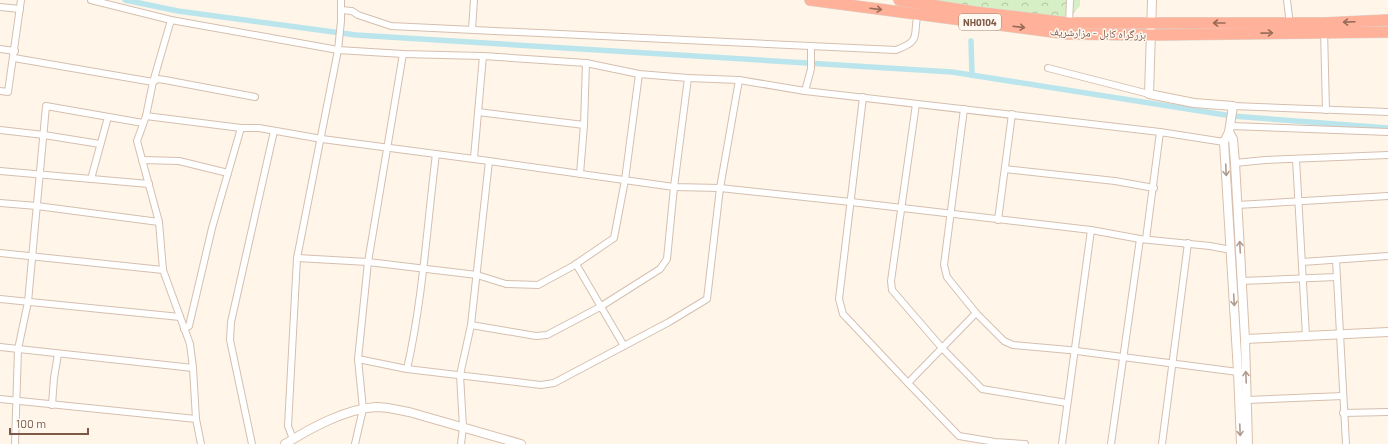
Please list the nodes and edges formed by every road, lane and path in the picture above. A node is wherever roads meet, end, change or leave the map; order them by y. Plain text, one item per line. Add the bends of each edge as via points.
1 (21, 0) edge
2 (91, 0) edge
3 (341, 0) edge
4 (474, 0) edge
5 (810, 0) edge
6 (898, 0) edge
7 (1070, 0) edge
8 (1152, 0) edge
9 (1287, 0) edge
10 (926, 2) edge
11 (0, 7) edge
12 (20, 9) junction
13 (341, 10) junction
14 (918, 14) junction
15 (171, 20) junction
16 (1388, 20) edge
17 (1070, 23) junction
18 (1152, 23) junction
19 (1290, 28) junction
20 (1324, 28) junction
21 (472, 30) junction
22 (1388, 32) edge
23 (1152, 35) junction
24 (811, 46) junction
25 (0, 49) edge
26 (15, 50) junction
27 (338, 50) junction
28 (403, 54) junction
29 (483, 56) junction
30 (14, 58) junction
31 (586, 63) junction
32 (1048, 68) dead end
33 (640, 74) junction
34 (688, 78) junction
35 (739, 80) junction
36 (153, 82) junction
37 (0, 91) edge
38 (805, 91) junction
39 (1149, 94) junction
40 (255, 97) dead end
41 (863, 97) junction
42 (916, 104) junction
43 (964, 109) junction
44 (1233, 109) junction
45 (1326, 110) junction
46 (478, 112) junction
47 (1388, 112) edge
48 (1012, 114) junction
49 (146, 116) junction
50 (108, 117) junction
51 (143, 123) junction
52 (584, 125) junction
53 (1230, 126) junction
54 (241, 128) junction
55 (0, 130) edge
56 (274, 130) junction
57 (1160, 132) junction
58 (1388, 132) edge
59 (44, 135) junction
60 (322, 139) junction
61 (1224, 142) junction
62 (100, 144) junction
63 (387, 147) junction
64 (436, 154) junction
65 (1388, 155) edge
66 (474, 158) junction
67 (1296, 159) junction
68 (142, 160) junction
69 (490, 160) junction
70 (1235, 163) junction
71 (1005, 169) junction
72 (0, 171) edge
73 (228, 173) junction
74 (580, 174) junction
75 (40, 175) junction
76 (91, 179) junction
77 (625, 180) junction
78 (150, 184) junction
79 (674, 187) junction
80 (720, 188) junction
81 (1154, 188) junction
82 (1388, 196) edge
83 (1299, 201) junction
84 (851, 202) junction
85 (0, 203) edge
86 (1237, 205) junction
87 (37, 206) junction
88 (901, 208) junction
89 (950, 214) junction
90 (998, 220) junction
91 (160, 222) junction
92 (1091, 230) junction
93 (1143, 239) junction
94 (1188, 244) junction
95 (1231, 250) junction
96 (0, 253) edge
97 (32, 256) junction
98 (1388, 256) edge
99 (297, 258) junction
100 (1336, 260) junction
101 (368, 262) junction
102 (1302, 262) junction
103 (576, 264) junction
104 (163, 270) junction
105 (423, 270) junction
106 (477, 275) junction
107 (1337, 277) junction
108 (1303, 278) junction
109 (1242, 281) junction
110 (0, 300) edge
111 (28, 302) junction
112 (600, 307) junction
113 (976, 313) junction
114 (180, 317) junction
115 (471, 325) junction
116 (184, 329) junction
117 (1388, 332) edge
118 (1340, 334) junction
119 (1306, 336) junction
120 (1245, 339) junction
121 (624, 346) junction
122 (0, 347) edge
123 (942, 348) junction
124 (18, 349) junction
125 (1074, 351) junction
126 (58, 354) junction
127 (1124, 357) junction
128 (358, 359) junction
129 (1171, 363) junction
130 (193, 368) junction
131 (407, 369) junction
132 (1238, 372) junction
133 (460, 375) junction
134 (908, 383) junction
135 (1343, 396) junction
136 (0, 399) edge
137 (1247, 400) junction
138 (16, 401) junction
139 (1067, 403) junction
140 (52, 405) junction
141 (363, 409) junction
142 (1388, 412) edge
143 (1344, 413) junction
144 (196, 419) junction
145 (463, 427) junction
146 (293, 439) junction
147 (995, 443) edge
148 (15, 444) edge
149 (201, 444) edge
150 (252, 444) edge
151 (285, 444) edge
152 (355, 444) edge
153 (461, 444) edge
154 (521, 444) edge
155 (1025, 444) edge
156 (1062, 444) edge
157 (1111, 444) edge
158 (1162, 444) edge
159 (1241, 444) edge
160 (1248, 444) edge
161 (1346, 444) edge

1 - 12 street
2 - 15 street
3 - 13 street
4 - 21 street
5 -> 14 highway, بزرگراه کابل - مزارشریف / NH0104
6 - 10 highway, بزرگراه کابل - مزارشریف / NH0104
7 - 17 street
8 - 18 street
9 - 19 street
10 - 14 street
10 - 17 highway, بزرگراه کابل - مزارشریف / NH0104 via 975,12
11 - 12 street
12 - 26 street
13 - 21 street via 352,11 358,16 392,26
13 - 27 street
14 -> 23 highway, بزرگراه کابل - مزارشریف / NH0104 via 1068,34
14 - 24 street via 916,38 907,46 896,50
15 - 27 street
15 - 36 street
16 -> 20 highway, بزرگراه کابل - مزارشریف / NH0104
17 - 18 highway, بزرگراه کابل - مزارشریف / NH0104
19 -> 18 highway, بزرگراه کابل - مزارشریف / NH0104
18 - 23 street
19 - 20 highway, بزرگراه کابل - مزارشریف / NH0104
23 -> 19 highway, بزرگراه کابل - مزارشریف / NH0104
20 - 22 highway, بزرگراه کابل - مزارشریف / NH0104
20 - 45 street
21 - 24 street
23 - 39 street
24 - 38 street via 811,69
25 - 26 street
26 - 30 street
27 - 28 street
27 - 60 street
28 - 29 street
28 - 63 street
29 - 31 street
29 - 46 street
30 - 36 street
30 - 37 street via 8,92
31 - 33 street
31 - 52 street
32 - 39 street
33 - 34 street
33 - 77 street
34 - 35 street
34 - 79 street
35 - 38 street
35 - 80 street
36 - 40 street via 158,79 165,80
36 - 49 street
38 - 41 street
39 - 44 street
41 - 42 street
41 - 84 street
42 - 43 street
42 - 88 street
43 - 48 street
43 - 89 street
44 - 45 street
44 - 53 street
45 - 47 street
46 - 52 street
46 - 66 street
48 - 57 street
48 - 71 street
49 - 51 street
49 - 54 street
50 - 51 street
50 - 59 street via 46,106
50 - 62 street
51 - 68 street via 137,141
52 - 74 street
53 - 58 street
53 - 61 street
53 - 70 street
54 - 56 street
54 - 73 street
55 - 59 street
56 - 60 street
56 - 150 street via 231,322 230,340
57 - 61 street
57 - 81 street
59 - 62 street
59 - 75 street
60 - 63 street
60 - 99 street
61 -> 95 street
62 - 76 street
63 - 64 street
63 - 101 street
64 - 66 street
64 - 105 street
65 - 67 street
66 - 69 street
67 - 70 street
67 - 83 street
68 - 73 street via 179,161
68 - 78 street
69 - 74 street
69 - 106 street
70 - 86 street
71 - 81 street via 1115,180
71 - 90 street
72 - 75 street
73 - 116 street via 189,326
74 - 77 street
75 - 76 street
75 - 87 street
76 - 78 street
77 - 79 street
77 - 103 street via 614,238
78 - 91 street
79 - 80 street
79 - 112 street via 667,259 660,269
80 - 84 street
80 - 121 street via 707,299
81 - 93 street
82 - 83 street
83 - 86 street
83 - 102 street
84 - 88 street
84 - 134 street via 839,299 843,314
85 - 87 street
109 -> 86 street
87 - 91 street
87 - 97 street
88 - 89 street
88 - 123 street via 892,290
89 - 90 street
89 - 113 street via 944,265 947,276
90 - 92 street
91 - 104 street
92 - 93 street
92 - 125 street
93 - 94 street
93 - 127 street
94 - 95 street
94 - 129 street
95 -> 132 street
96 - 97 street
97 - 104 street
97 - 111 street
98 - 100 street
99 - 101 street
99 - 146 street via 288,426
100 - 102 street
100 - 107 street
101 - 105 street
101 - 128 street
102 - 108 street
103 - 106 street via 538,285 506,284
103 - 112 street
104 - 114 street
105 - 106 street
105 - 131 street
106 - 115 street
107 - 108 street
107 - 118 street
108 - 109 street
108 - 119 street
109 - 120 street
110 - 111 street
111 - 114 street
111 - 124 street
112 - 115 street via 548,335 536,336
112 - 121 street
113 - 123 street
113 - 125 street via 1004,341 1013,345
114 - 116 street
115 - 133 street
116 - 130 street via 190,344
117 - 118 street
118 - 119 street
118 - 135 street
119 - 120 street
137 -> 120 street
121 - 133 street via 554,384 541,385
122 - 124 street
123 - 134 street
123 - 139 street via 982,390
124 - 126 street
124 - 138 street
125 - 127 street
125 - 139 street
126 - 130 street
126 - 140 street
127 - 129 street
127 - 157 street
128 - 131 street
128 - 141 street
129 - 132 street
129 - 158 street
130 - 144 street
131 - 133 street
132 -> 159 street
133 - 145 street
134 - 147 street via 959,436
135 - 137 street
135 - 143 street
136 - 138 street
137 - 160 street
138 - 140 street
138 - 148 street
139 - 156 street
140 - 144 street
141 - 145 street via 393,408
141 - 146 street via 347,413
141 - 152 street
142 - 143 street
143 - 161 street
144 - 149 street
145 - 153 street
145 - 154 street
146 - 151 street
147 - 155 street

